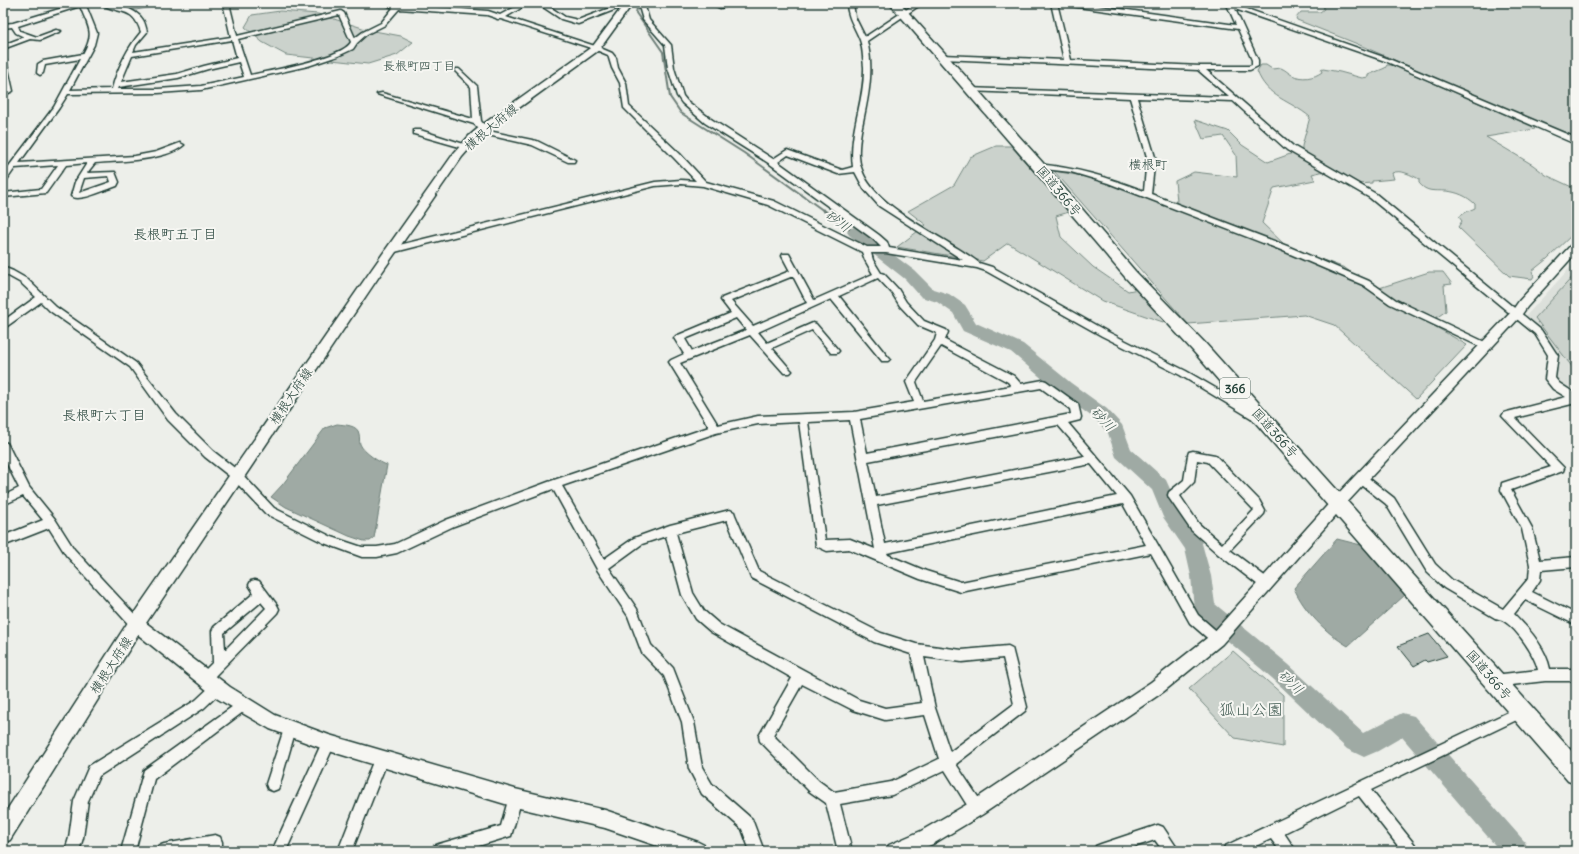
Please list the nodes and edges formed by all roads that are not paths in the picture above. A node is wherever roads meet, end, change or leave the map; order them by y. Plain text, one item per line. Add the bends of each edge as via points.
1 (82, 3) edge
2 (103, 3) edge
3 (226, 3) edge
4 (386, 3) edge
5 (540, 3) edge
6 (629, 3) edge
7 (641, 3) edge
8 (712, 3) edge
9 (738, 3) edge
10 (850, 3) edge
11 (920, 3) edge
12 (1054, 3) edge
13 (1063, 3) edge
14 (1227, 4) edge
15 (519, 5) edge
16 (397, 7) junction
17 (899, 9) edge
18 (499, 18) junction
19 (14, 25) junction
20 (3, 26) edge
21 (1240, 27) junction
22 (58, 31) dead end
23 (28, 37) junction
24 (235, 38) junction
25 (863, 41) junction
26 (354, 42) junction
27 (3, 47) edge
28 (596, 48) junction
29 (128, 55) junction
30 (85, 56) junction
31 (942, 57) junction
32 (241, 59) junction
33 (3, 60) edge
34 (1068, 63) junction
35 (1200, 68) junction
36 (457, 70) dead end
37 (40, 73) dead end
38 (247, 76) junction
39 (116, 88) junction
40 (969, 88) junction
41 (66, 92) junction
42 (3, 94) edge
43 (380, 94) dead end
44 (1133, 96) junction
45 (1232, 98) junction
46 (482, 127) junction
47 (417, 132) dead end
48 (1576, 142) edge
49 (180, 145) dead end
50 (466, 146) junction
51 (571, 160) dead end
52 (92, 161) junction
53 (773, 162) junction
54 (63, 163) junction
55 (12, 166) junction
56 (1038, 166) junction
57 (856, 169) junction
58 (82, 176) junction
59 (3, 179) edge
60 (703, 184) junction
61 (3, 194) edge
62 (1147, 195) junction
63 (1576, 246) edge
64 (391, 250) junction
65 (866, 250) junction
66 (884, 250) junction
67 (786, 256) dead end
68 (978, 265) junction
69 (3, 270) edge
70 (795, 272) junction
71 (878, 275) junction
72 (833, 295) junction
73 (42, 297) junction
74 (812, 304) junction
75 (737, 314) junction
76 (1516, 314) junction
77 (3, 326) edge
78 (751, 331) junction
79 (940, 341) junction
80 (1486, 346) junction
81 (766, 347) junction
82 (834, 351) dead end
83 (690, 356) junction
84 (885, 359) dead end
85 (787, 371) dead end
86 (1019, 388) junction
87 (1576, 399) edge
88 (920, 404) junction
89 (854, 416) junction
90 (803, 418) junction
91 (1263, 420) junction
92 (1060, 421) junction
93 (715, 429) junction
94 (3, 446) edge
95 (862, 458) junction
96 (1093, 459) junction
97 (237, 476) junction
98 (1362, 479) junction
99 (554, 484) junction
100 (24, 490) junction
101 (1126, 499) junction
102 (3, 501) edge
103 (872, 502) junction
104 (1338, 503) junction
105 (51, 522) junction
106 (670, 530) junction
107 (3, 540) edge
108 (1153, 548) junction
109 (1222, 552) junction
110 (881, 554) junction
111 (1576, 562) edge
112 (1536, 565) junction
113 (602, 567) junction
114 (1266, 584) junction
115 (1524, 593) junction
116 (1506, 615) junction
117 (1576, 620) edge
118 (136, 624) junction
119 (1218, 637) junction
120 (916, 650) junction
121 (219, 664) junction
122 (1545, 675) junction
123 (1576, 675) edge
124 (800, 676) junction
125 (1494, 681) junction
126 (211, 683) junction
127 (243, 705) junction
128 (929, 708) junction
129 (1521, 712) junction
130 (290, 729) junction
131 (329, 744) junction
132 (381, 759) junction
133 (947, 762) junction
134 (1576, 773) edge
135 (273, 784) dead end
136 (1361, 788) junction
137 (515, 798) junction
138 (832, 799) junction
139 (977, 808) junction
140 (1273, 830) junction
141 (3, 833) edge
142 (72, 851) edge
143 (128, 851) edge
144 (164, 851) edge
145 (215, 851) edge
146 (279, 851) edge
147 (345, 851) edge
148 (439, 851) edge
149 (698, 851) edge
150 (757, 851) edge
151 (845, 851) edge
152 (894, 851) edge
153 (1101, 851) edge
154 (1172, 851) edge
155 (1230, 851) edge
156 (1289, 851) edge
157 (1411, 851) edge

1 - 19 street
1 - 30 street via 94,33
2 - 29 street via 133,13 140,20 144,32
3 - 24 street
4 - 16 street
5 - 6 street via 563,18 578,22
6 - 28 main road, 横根大府線
7 - 53 street via 646,20 668,45 671,68 684,102 708,121
8 - 9 street via 720,6
10 - 25 street via 851,17
11 - 17 street
12 - 34 street
13 - 21 street
14 - 21 street
14 - 48 street via 1387,60
15 - 18 street
16 - 18 street via 488,13
16 - 26 street via 383,24
17 - 25 street
17 - 31 highway, 国道366号 / 366
18 - 28 street
19 - 20 street
19 - 23 street via 18,32
21 - 35 street via 1256,60 1255,66 1245,69
22 - 23 street via 38,39
23 - 27 street
24 - 26 street via 341,13
24 - 29 street
24 - 32 street
25 - 57 street via 868,88 854,148
26 - 38 street via 351,48 306,65
28 - 46 main road, 横根大府線
28 - 60 street via 613,58 623,83 626,107
29 - 39 street
30 - 37 street via 43,63
30 - 41 street
31 - 34 street
31 - 40 highway, 国道366号 / 366
32 - 38 street
32 - 39 street via 178,76
33 - 42 street via 10,91
34 - 35 street
35 - 45 street
36 - 46 street via 474,86
38 - 39 street via 201,88 158,91
39 - 41 street
40 - 44 street
40 - 56 highway, 国道366号 / 366
41 - 55 street
43 - 46 street
44 - 45 street via 1230,100
44 - 62 street via 1151,157
45 - 76 street via 1290,148 1373,196
46 - 50 main road, 横根大府線
46 - 51 street via 534,142
47 - 50 street
49 - 52 street via 158,154
50 - 64 main road, 横根大府線
52 - 54 street
52 - 58 street
53 - 57 street via 787,152 841,172
53 - 66 street via 876,237 884,244
54 - 55 street
54 - 61 street via 43,191
55 - 59 street
56 - 62 street via 1094,176
56 - 91 highway, 国道366号 / 366 via 1130,274
57 - 68 street via 870,193 882,204
58 - 58 street via 75,187 77,197 115,182 112,174
60 - 64 street via 655,184
60 - 65 street via 771,203
62 - 80 street via 1357,279 1393,302
63 - 76 street
64 - 97 main road, 横根大府線
65 - 66 street
65 - 71 street
66 - 68 street
67 - 70 street
68 - 91 street via 1183,373
69 - 73 street via 12,273
70 - 74 street
70 - 75 street via 725,300
71 - 72 street
71 - 79 street via 921,323 944,332
72 - 74 street
72 - 84 street
73 - 77 street
73 - 97 street via 53,309 133,365 172,418 209,454
74 - 78 street
75 - 78 street
75 - 83 street via 679,338
76 - 80 street
76 - 87 street via 1538,332 1553,355 1550,375 1552,382
78 - 81 street
78 - 83 street
79 - 86 street via 1010,379
79 - 88 street via 911,382
80 - 98 street
81 - 82 street via 813,326
81 - 85 street
83 - 93 street via 674,362
86 - 88 street
86 - 92 street via 1043,384 1075,407 1076,417
87 - 112 street via 1507,416 1559,468 1506,486 1527,528
88 - 89 street
89 - 90 street
89 - 95 street
90 - 93 street via 758,420
90 - 110 street via 820,543 827,546 850,544
91 - 104 highway, 国道366号 / 366
92 - 95 street
92 - 96 street
93 - 99 street
94 - 100 street
95 - 103 street
96 - 101 street
96 - 103 street
97 - 99 street via 270,511 328,540 362,552 397,548 450,523
97 - 118 main road, 横根大府線
98 - 104 street
98 - 116 street via 1390,500 1431,568 1448,584 1499,614
99 - 113 street
100 - 102 street
100 - 105 street
101 - 108 street
101 - 110 street
103 - 110 street
104 - 114 street
104 - 125 highway, 国道366号 / 366
105 - 107 street
105 - 118 street via 70,552
106 - 113 street via 638,541
106 - 120 street via 730,515 756,574 878,638
106 - 124 street via 688,595 700,615 715,628
108 - 110 street via 961,587 924,576
108 - 119 street via 1194,619
109 - 109 street via 1195,527 1173,495 1189,482 1193,455 1211,458 1260,511
109 - 114 street
111 - 112 street
112 - 115 street via 1534,580
113 - 150 street via 633,613 646,649 669,672 688,722 696,769 707,789 747,824
114 - 119 street
115 - 116 street
115 - 117 street
116 - 122 street via 1538,651
118 - 126 street
118 - 141 main road, 横根大府線
119 - 139 street via 1157,687
120 - 128 street
120 - 133 street via 962,656 1008,652 1021,707
121 - 121 street via 273,609 258,589 218,631
121 - 126 street
122 - 123 street
122 - 125 street
124 - 128 street via 857,706 885,714
124 - 138 street via 764,736 814,786
125 - 129 highway, 国道366号 / 366
126 - 127 street
126 - 142 street via 200,704 94,771 81,802
127 - 130 street
127 - 143 street via 149,775
128 - 133 street
129 - 134 highway, 国道366号 / 366
129 - 136 street
130 - 131 street
130 - 135 street
131 - 132 street
131 - 146 street
132 - 137 street
132 - 147 street
133 - 138 street via 892,788
133 - 139 street
136 - 140 street
136 - 157 street
137 - 148 street via 506,831
137 - 149 street via 604,819
138 - 151 street
139 - 152 street via 926,838
140 - 155 street
140 - 156 street
144 - 145 street via 215,842
153 - 154 street via 1158,832

